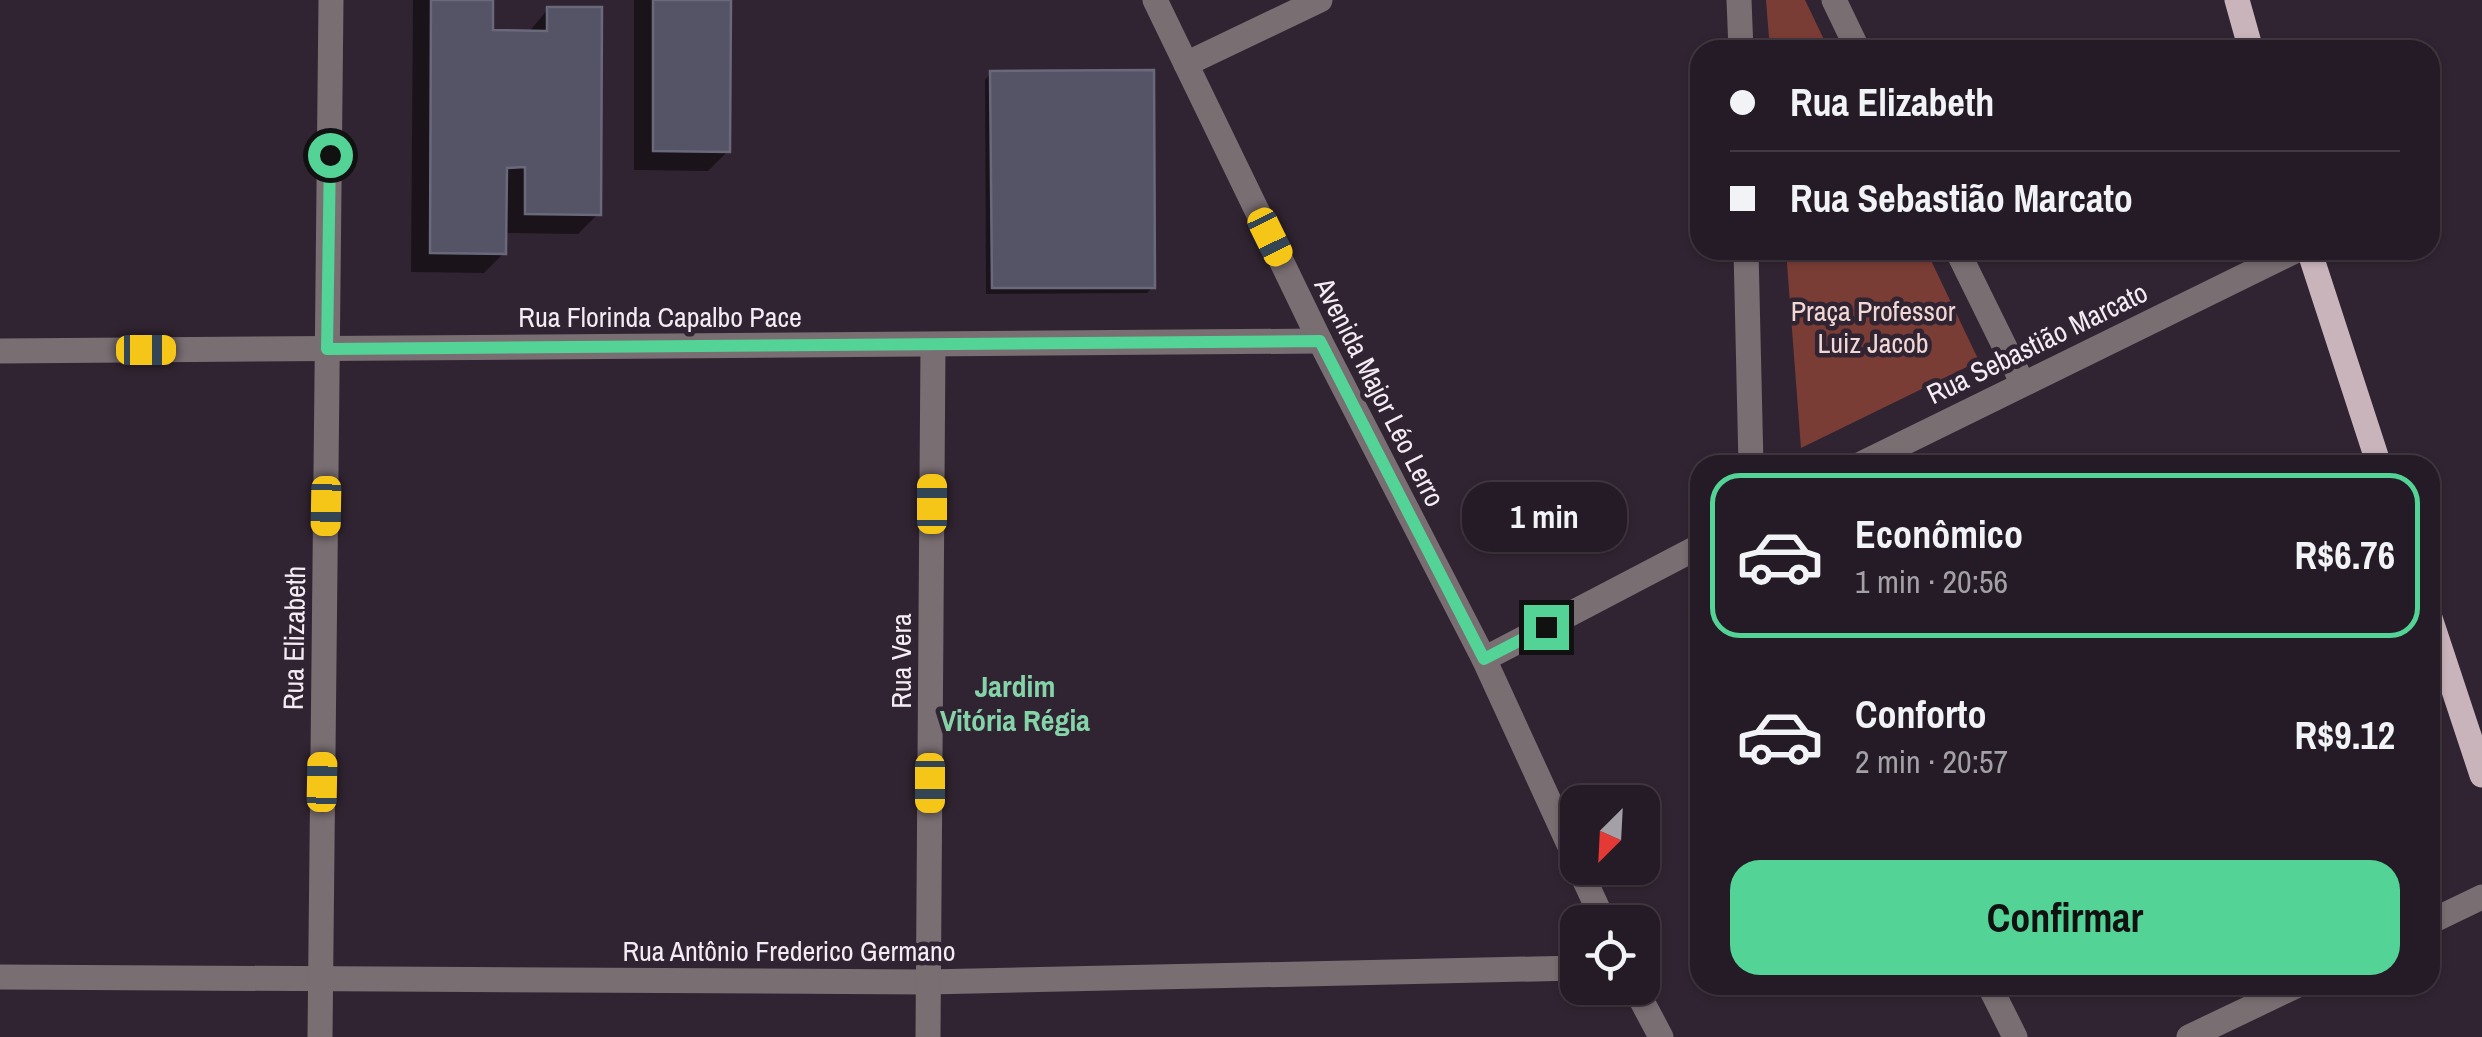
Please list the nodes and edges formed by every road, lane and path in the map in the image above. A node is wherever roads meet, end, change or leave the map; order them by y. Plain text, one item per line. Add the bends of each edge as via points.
1 (332, 0) edge
2 (1156, 0) edge
3 (1320, 0) edge
4 (1740, 0) edge
5 (1834, 0) edge
6 (2237, 0) edge
7 (1741, 40) edge
8 (1853, 40) edge
9 (2248, 40) edge
10 (1186, 64) junction
11 (1746, 260) edge
12 (1962, 260) edge
13 (2276, 260) edge
14 (2312, 260) edge
15 (1320, 341) junction
16 (933, 345) junction
17 (327, 349) junction
18 (0, 352) edge
19 (2022, 382) junction
20 (1751, 455) edge
21 (1879, 455) edge
22 (2377, 455) edge
23 (1690, 551) edge
24 (2440, 648) edge
25 (1484, 659) junction
26 (2482, 776) edge
27 (1560, 826) edge
28 (2482, 896) edge
29 (2440, 917) edge
30 (1560, 968) edge
31 (0, 977) edge
32 (320, 979) junction
33 (928, 982) junction
34 (1994, 995) edge
35 (2277, 995) edge
36 (1644, 1005) edge
37 (320, 1037) edge
38 (928, 1037) edge
39 (1662, 1037) edge
40 (2015, 1037) edge
41 (2189, 1037) edge

1 - 17 street, Rua Elizabeth
2 - 10 street, Avenida Major Léo Lerro
3 - 10 street
4 - 7 street
5 - 8 street
6 - 9 main road
10 - 15 street, Avenida Major Léo Lerro
11 - 20 street
12 - 19 street
13 - 19 street, Rua Sebastião Marcato
14 - 22 main road
15 - 16 street, Rua Florinda Capalbo Pace
15 - 25 street, Avenida Major Léo Lerro
16 - 17 street, Rua Florinda Capalbo Pace
16 - 33 street, Rua Vera
17 - 18 street, Rua Florinda Capalbo Pace
17 - 32 street, Rua Elizabeth
19 - 21 street, Rua Sebastião Marcato
23 - 25 street
24 - 26 main road
25 - 27 street, Avenida Major Léo Lerro
28 - 29 street
30 - 33 street, Rua Antônio Frederico Germano
31 - 32 street, Rua Antônio Frederico Germano
32 - 33 street, Rua Antônio Frederico Germano
32 - 37 street, Rua Elizabeth
33 - 38 street, Rua Vera
34 - 40 street
35 - 41 street
36 - 39 street

